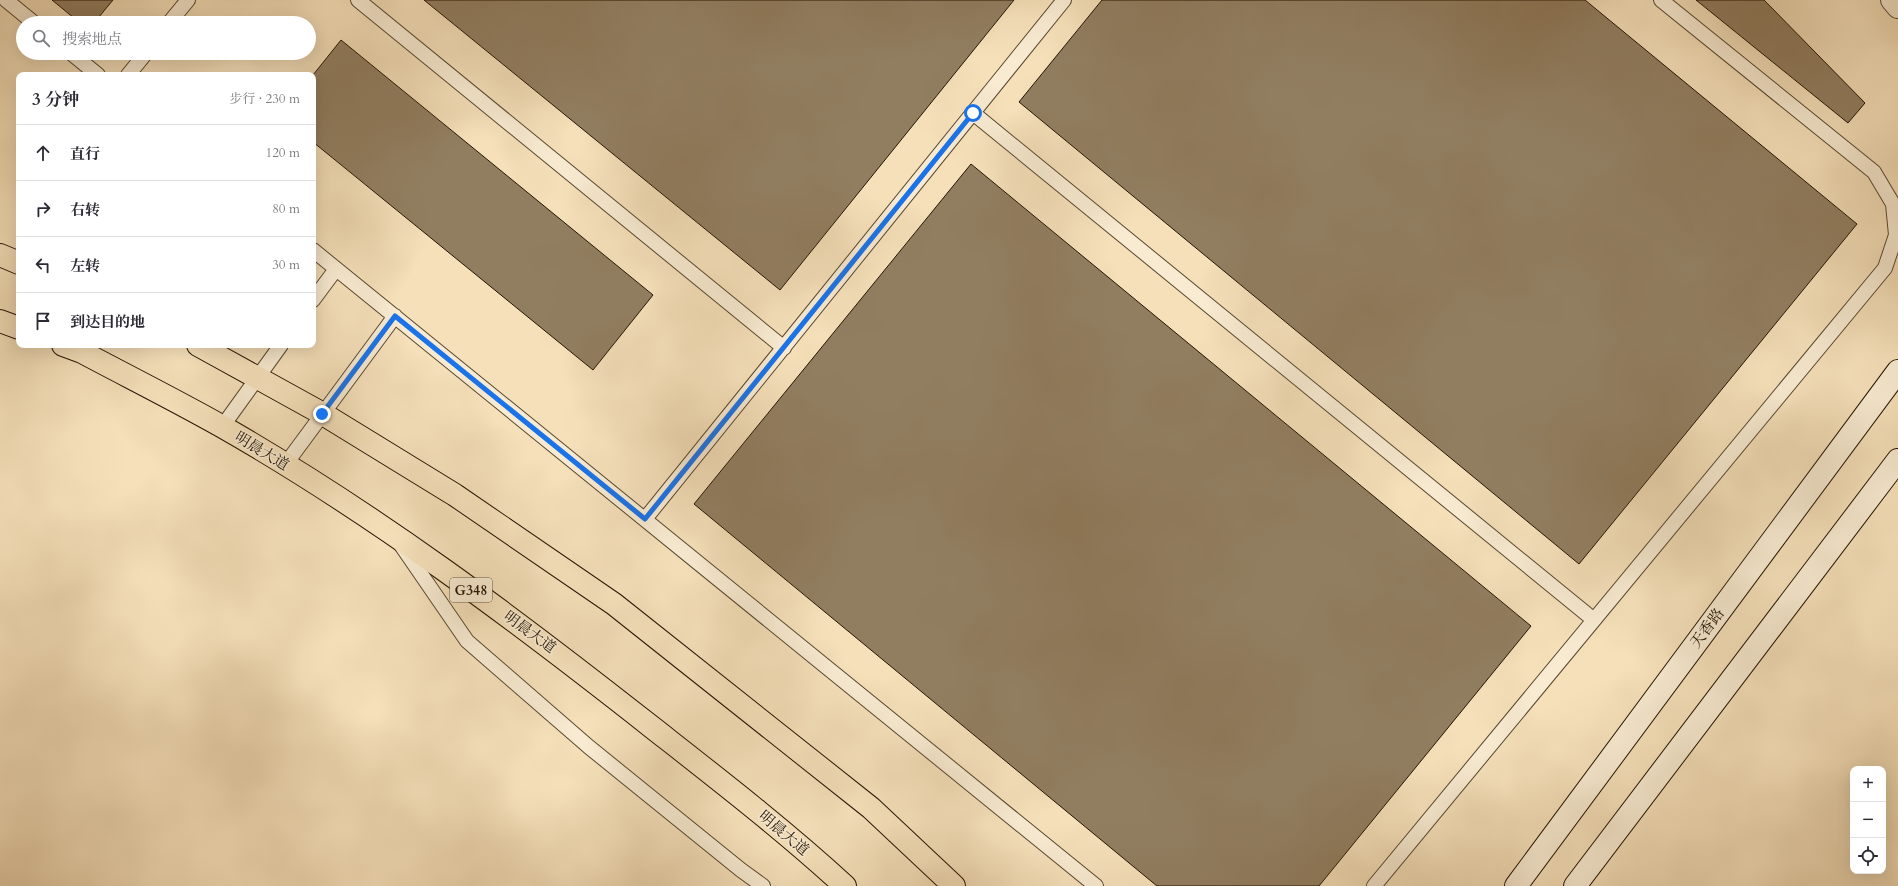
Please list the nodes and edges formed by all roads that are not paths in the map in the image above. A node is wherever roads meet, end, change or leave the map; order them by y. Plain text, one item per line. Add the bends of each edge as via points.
1 (6, 0) edge
2 (188, 0) edge
3 (358, 0) edge
4 (1064, 0) edge
5 (1661, 0) edge
6 (1892, 0) edge
7 (1898, 7) edge
8 (25, 16) edge
9 (175, 16) edge
10 (80, 60) edge
11 (140, 60) edge
12 (94, 72) edge
13 (130, 72) edge
14 (973, 113) junction
15 (316, 252) edge
16 (0, 255) edge
17 (16, 261) edge
18 (336, 268) junction
19 (316, 296) edge
20 (395, 316) junction
21 (0, 321) edge
22 (16, 327) edge
23 (71, 348) edge
24 (204, 348) edge
25 (279, 348) edge
26 (784, 348) junction
27 (1898, 371) edge
28 (258, 377) junction
29 (322, 414) junction
30 (222, 427) junction
31 (1898, 460) edge
32 (285, 465) junction
33 (645, 519) junction
34 (394, 535) junction
35 (1594, 620) junction
36 (763, 886) edge
37 (845, 886) edge
38 (954, 886) edge
39 (1096, 886) edge
40 (1374, 886) edge
41 (1516, 886) edge
42 (1574, 886) edge

1 - 8 lane
2 - 9 lane
3 - 26 lane
4 - 14 lane
5 - 35 lane via 1874,172 1893,204 1896,235 1885,268
6 - 7 main road
10 - 12 lane
11 - 13 lane
14 - 26 lane
14 - 35 lane
15 - 18 lane
16 - 17 highway
18 - 19 lane
18 - 20 lane
20 - 29 lane
20 - 33 lane
21 - 22 highway
23 - 30 highway, 明晨大道 / G348
24 - 28 highway
25 - 28 lane
26 - 33 lane
27 - 41 main road, 天香路
28 - 29 highway
28 - 30 lane
29 - 32 lane
29 - 38 highway via 455,495 614,604 871,808
30 - 32 highway, 明晨大道 / G348
31 - 42 main road
32 - 34 highway, 明晨大道 / G348
33 - 39 lane
34 - 36 lane via 468,641 589,747
34 - 37 highway, 明晨大道 / G348 via 567,660 715,776
35 - 40 lane

